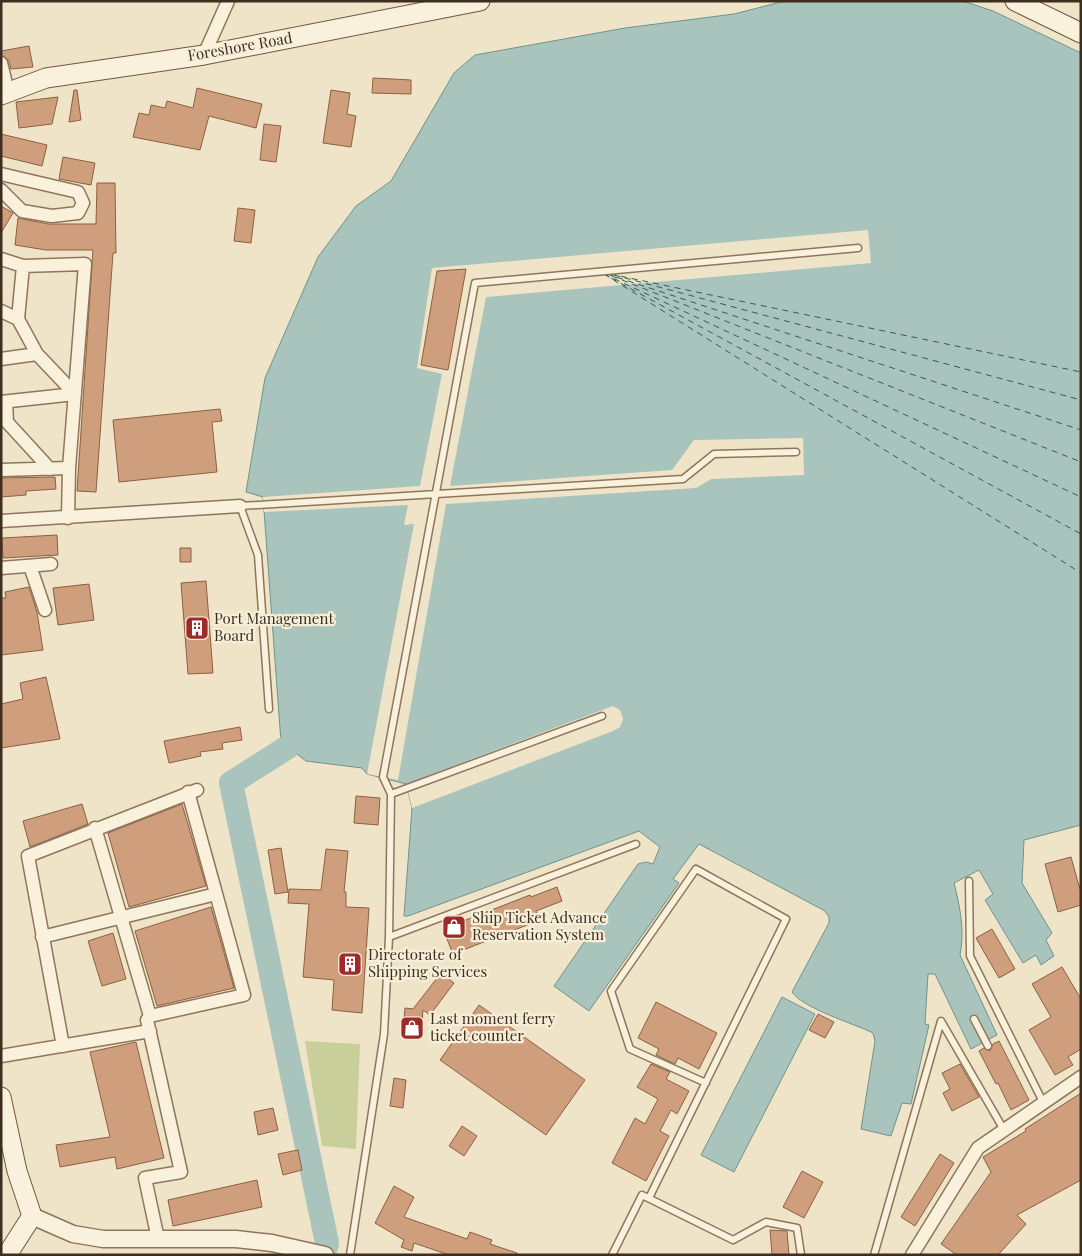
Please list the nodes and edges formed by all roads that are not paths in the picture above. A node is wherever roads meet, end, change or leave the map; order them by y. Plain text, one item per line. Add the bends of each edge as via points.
1 (228, 1) edge
2 (480, 1) edge
3 (1015, 1) edge
4 (1081, 33) edge
5 (204, 55) junction
6 (1, 63) edge
7 (5, 94) edge
8 (1, 174) edge
9 (1, 190) edge
10 (858, 248) dead end
11 (1, 259) edge
12 (23, 266) junction
13 (1, 311) edge
14 (18, 319) junction
15 (37, 354) junction
16 (1, 360) edge
17 (75, 394) junction
18 (3, 402) edge
19 (796, 452) dead end
20 (50, 468) junction
21 (69, 468) junction
22 (1, 470) edge
23 (434, 494) junction
24 (240, 506) junction
25 (68, 518) junction
26 (1, 521) edge
27 (51, 564) dead end
28 (30, 566) junction
29 (1, 568) edge
30 (45, 610) dead end
31 (269, 709) dead end
32 (602, 716) dead end
33 (391, 794) junction
34 (95, 828) junction
35 (636, 844) dead end
36 (968, 880) dead end
37 (216, 894) junction
38 (121, 916) junction
39 (42, 937) junction
40 (389, 937) junction
41 (150, 1016) junction
42 (974, 1019) dead end
43 (150, 1032) junction
44 (63, 1046) junction
45 (988, 1046) dead end
46 (1, 1056) edge
47 (1081, 1077) edge
48 (706, 1083) junction
49 (1, 1097) edge
50 (1043, 1102) junction
51 (1004, 1130) junction
52 (649, 1198) junction
53 (32, 1216) junction
54 (158, 1239) junction
55 (320, 1253) edge
56 (7, 1255) edge
57 (350, 1255) edge
58 (612, 1255) edge
59 (801, 1255) edge
60 (874, 1255) edge
61 (912, 1255) edge

1 - 5 street
2 - 5 main road, Foreshore Road
3 - 4 main road
5 - 7 main road, Foreshore Road via 46,78
6 - 7 street
8 - 9 street via 78,192 83,203 78,213 52,216 22,211
10 - 23 lane via 476,283
11 - 12 street
12 - 14 street
12 - 17 street via 85,264
13 - 14 street
14 - 15 street
15 - 16 street
15 - 17 street
17 - 18 street
17 - 21 street
18 - 20 street via 7,422
19 - 23 lane via 714,454 683,480
20 - 21 street
20 - 22 street
21 - 25 street
23 - 24 lane
23 - 33 lane via 383,777
24 - 25 street
24 - 31 lane via 258,555
25 - 26 street
27 - 28 street
28 - 29 street
28 - 30 street
32 - 33 lane
33 - 40 lane
34 - 37 street via 192,791
34 - 38 street
34 - 39 street via 28,856
35 - 40 lane
36 - 50 lane via 970,956
37 - 38 street
37 - 41 street via 244,995
38 - 39 street
38 - 41 street
39 - 44 street
40 - 57 lane via 384,1034
41 - 43 street via 147,1020
42 - 45 lane
43 - 44 street
43 - 54 street via 181,1172 145,1178
44 - 46 street
47 - 50 street
48 - 48 lane via 786,919 696,869 611,992 630,1049
48 - 52 lane
49 - 53 main road via 17,1171
50 - 51 street
51 - 60 lane via 941,1021
51 - 61 street via 978,1148
52 - 58 lane via 642,1195
52 - 59 lane via 733,1240 766,1222 797,1228
53 - 54 street via 73,1234 103,1239
53 - 56 main road
54 - 55 street via 236,1239

